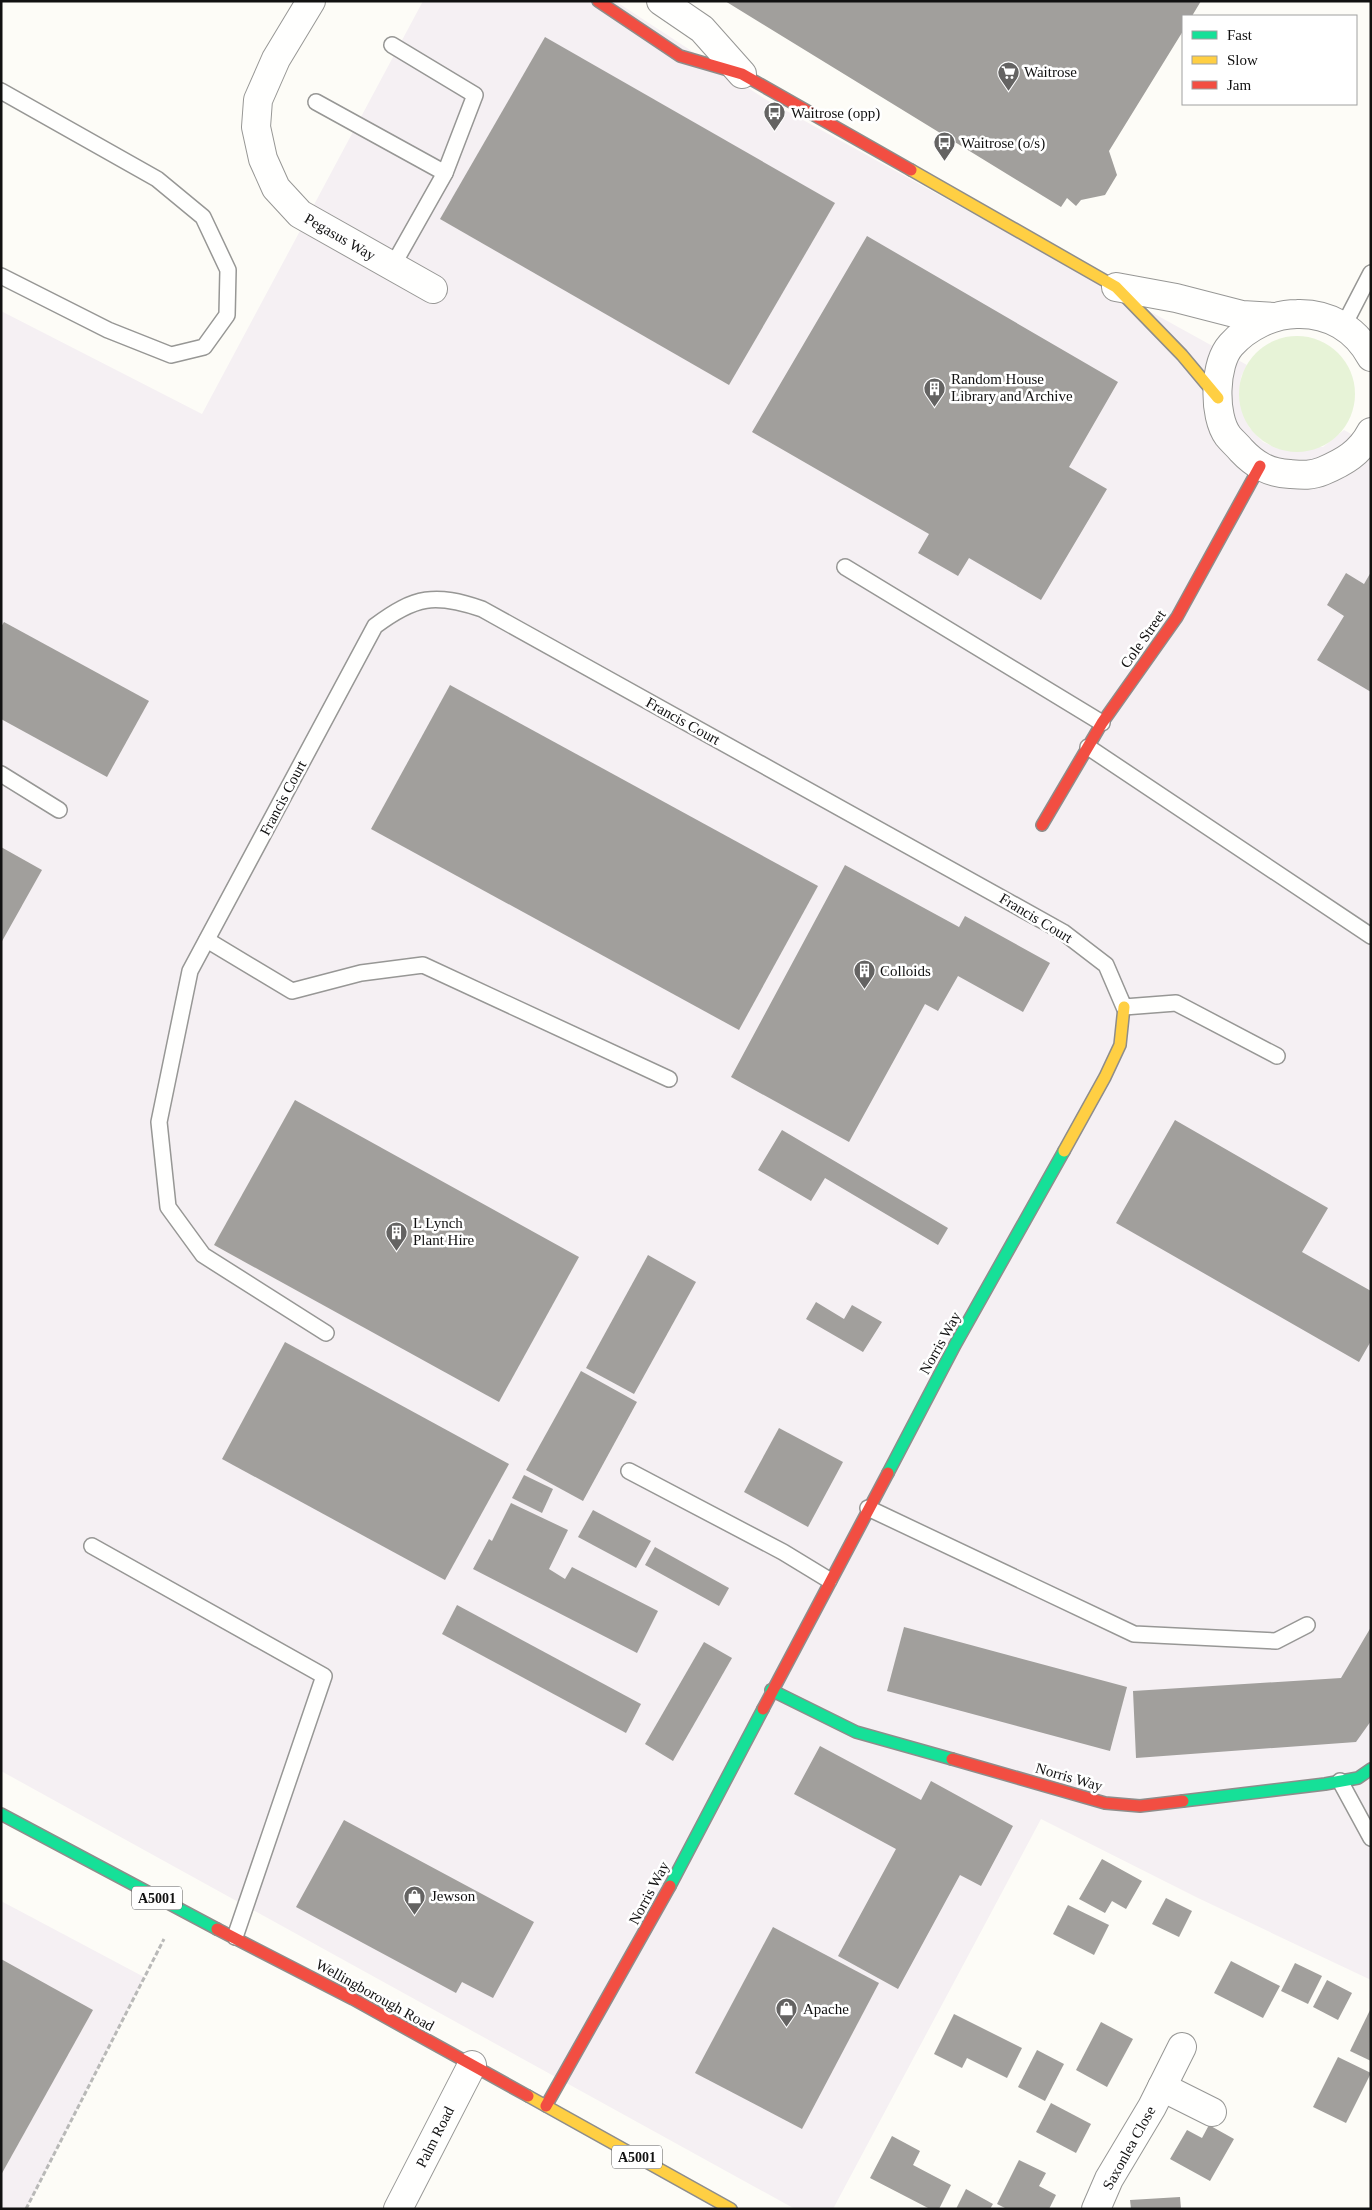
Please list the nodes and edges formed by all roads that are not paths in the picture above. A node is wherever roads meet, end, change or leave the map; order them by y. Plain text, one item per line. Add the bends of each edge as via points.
1 (311, 1) edge
2 (598, 1) edge
3 (661, 1) edge
4 (392, 45) dead end
5 (742, 74) junction
6 (1, 91) edge
7 (316, 102) dead end
8 (445, 173) junction
9 (392, 267) junction
10 (1371, 273) edge
11 (1, 276) edge
12 (1116, 287) junction
13 (433, 289) dead end
14 (1274, 318) junction
15 (1344, 325) junction
16 (1371, 357) edge
17 (1218, 398) junction
18 (1371, 432) edge
19 (1338, 465) junction
20 (1260, 466) junction
21 (1371, 468) edge
22 (845, 567) dead end
23 (1102, 723) junction
24 (1088, 747) junction
25 (1, 774) edge
26 (60, 810) dead end
27 (1042, 825) dead end
28 (1371, 936) edge
29 (207, 940) junction
30 (1124, 1007) junction
31 (1277, 1056) dead end
32 (669, 1080) dead end
33 (326, 1333) dead end
34 (629, 1471) dead end
35 (868, 1508) junction
36 (92, 1546) dead end
37 (830, 1580) junction
38 (1307, 1625) dead end
39 (771, 1690) junction
40 (1371, 1769) edge
41 (1340, 1781) junction
42 (1, 1814) edge
43 (1371, 1838) edge
44 (235, 1937) junction
45 (1182, 2047) dead end
46 (472, 2065) junction
47 (1162, 2087) junction
48 (546, 2106) junction
49 (1212, 2112) dead end
50 (398, 2209) edge
51 (731, 2209) edge
52 (1096, 2209) edge

1 - 9 street, Pegasus Way via 276,59 258,100 256,127 263,159 276,188 300,214
2 - 5 street via 680,56
3 - 5 street via 702,29
4 - 8 lane via 475,95
5 - 12 street
6 - 11 lane via 156,179 203,217 228,270 227,315 204,347 171,355 108,330
7 - 8 lane
8 - 9 lane
9 - 13 street, Pegasus Way
10 - 15 lane
12 - 14 street via 1242,315
12 - 17 street via 1200,374
14 - 15 street via 1308,313
14 - 17 street via 1251,328 1230,346 1217,388
15 - 16 street via 1365,346
17 - 20 street via 1219,413 1227,434 1252,462
18 - 19 street via 1365,443 1346,462
19 - 20 street via 1313,475 1277,473
19 - 21 street
20 - 23 street, Cole Street via 1177,617
22 - 23 lane
23 - 24 street, Cole Street
24 - 27 street, Cole Street
24 - 28 lane
25 - 26 lane
29 - 30 lane, Francis Court via 375,626 397,609 428,599 453,599 482,609 1063,932 1106,965
29 - 32 lane via 292,992 361,973 424,965
29 - 33 lane, Francis Court via 190,971 159,1122 168,1206 202,1255
30 - 31 lane via 1176,1003
30 - 35 street, Norris Way via 1120,1045 1105,1077
34 - 37 lane
35 - 37 street, Norris Way
35 - 38 lane via 1134,1634 1276,1641
36 - 44 lane via 324,1676
37 - 39 street, Norris Way
39 - 41 street, Norris Way via 856,1732 1105,1802 1140,1806
39 - 48 street, Norris Way via 640,1942
40 - 41 street, Norris Way via 1358,1778
41 - 43 lane
42 - 44 street, Wellingborough Road / A5001
44 - 46 street, Wellingborough Road / A5001
45 - 47 street, Saxonlea Close
46 - 48 street, Wellingborough Road / A5001
46 - 50 street, Palm Road
47 - 49 street
47 - 52 street, Saxonlea Close via 1109,2179
48 - 51 street, Wellingborough Road / A5001

